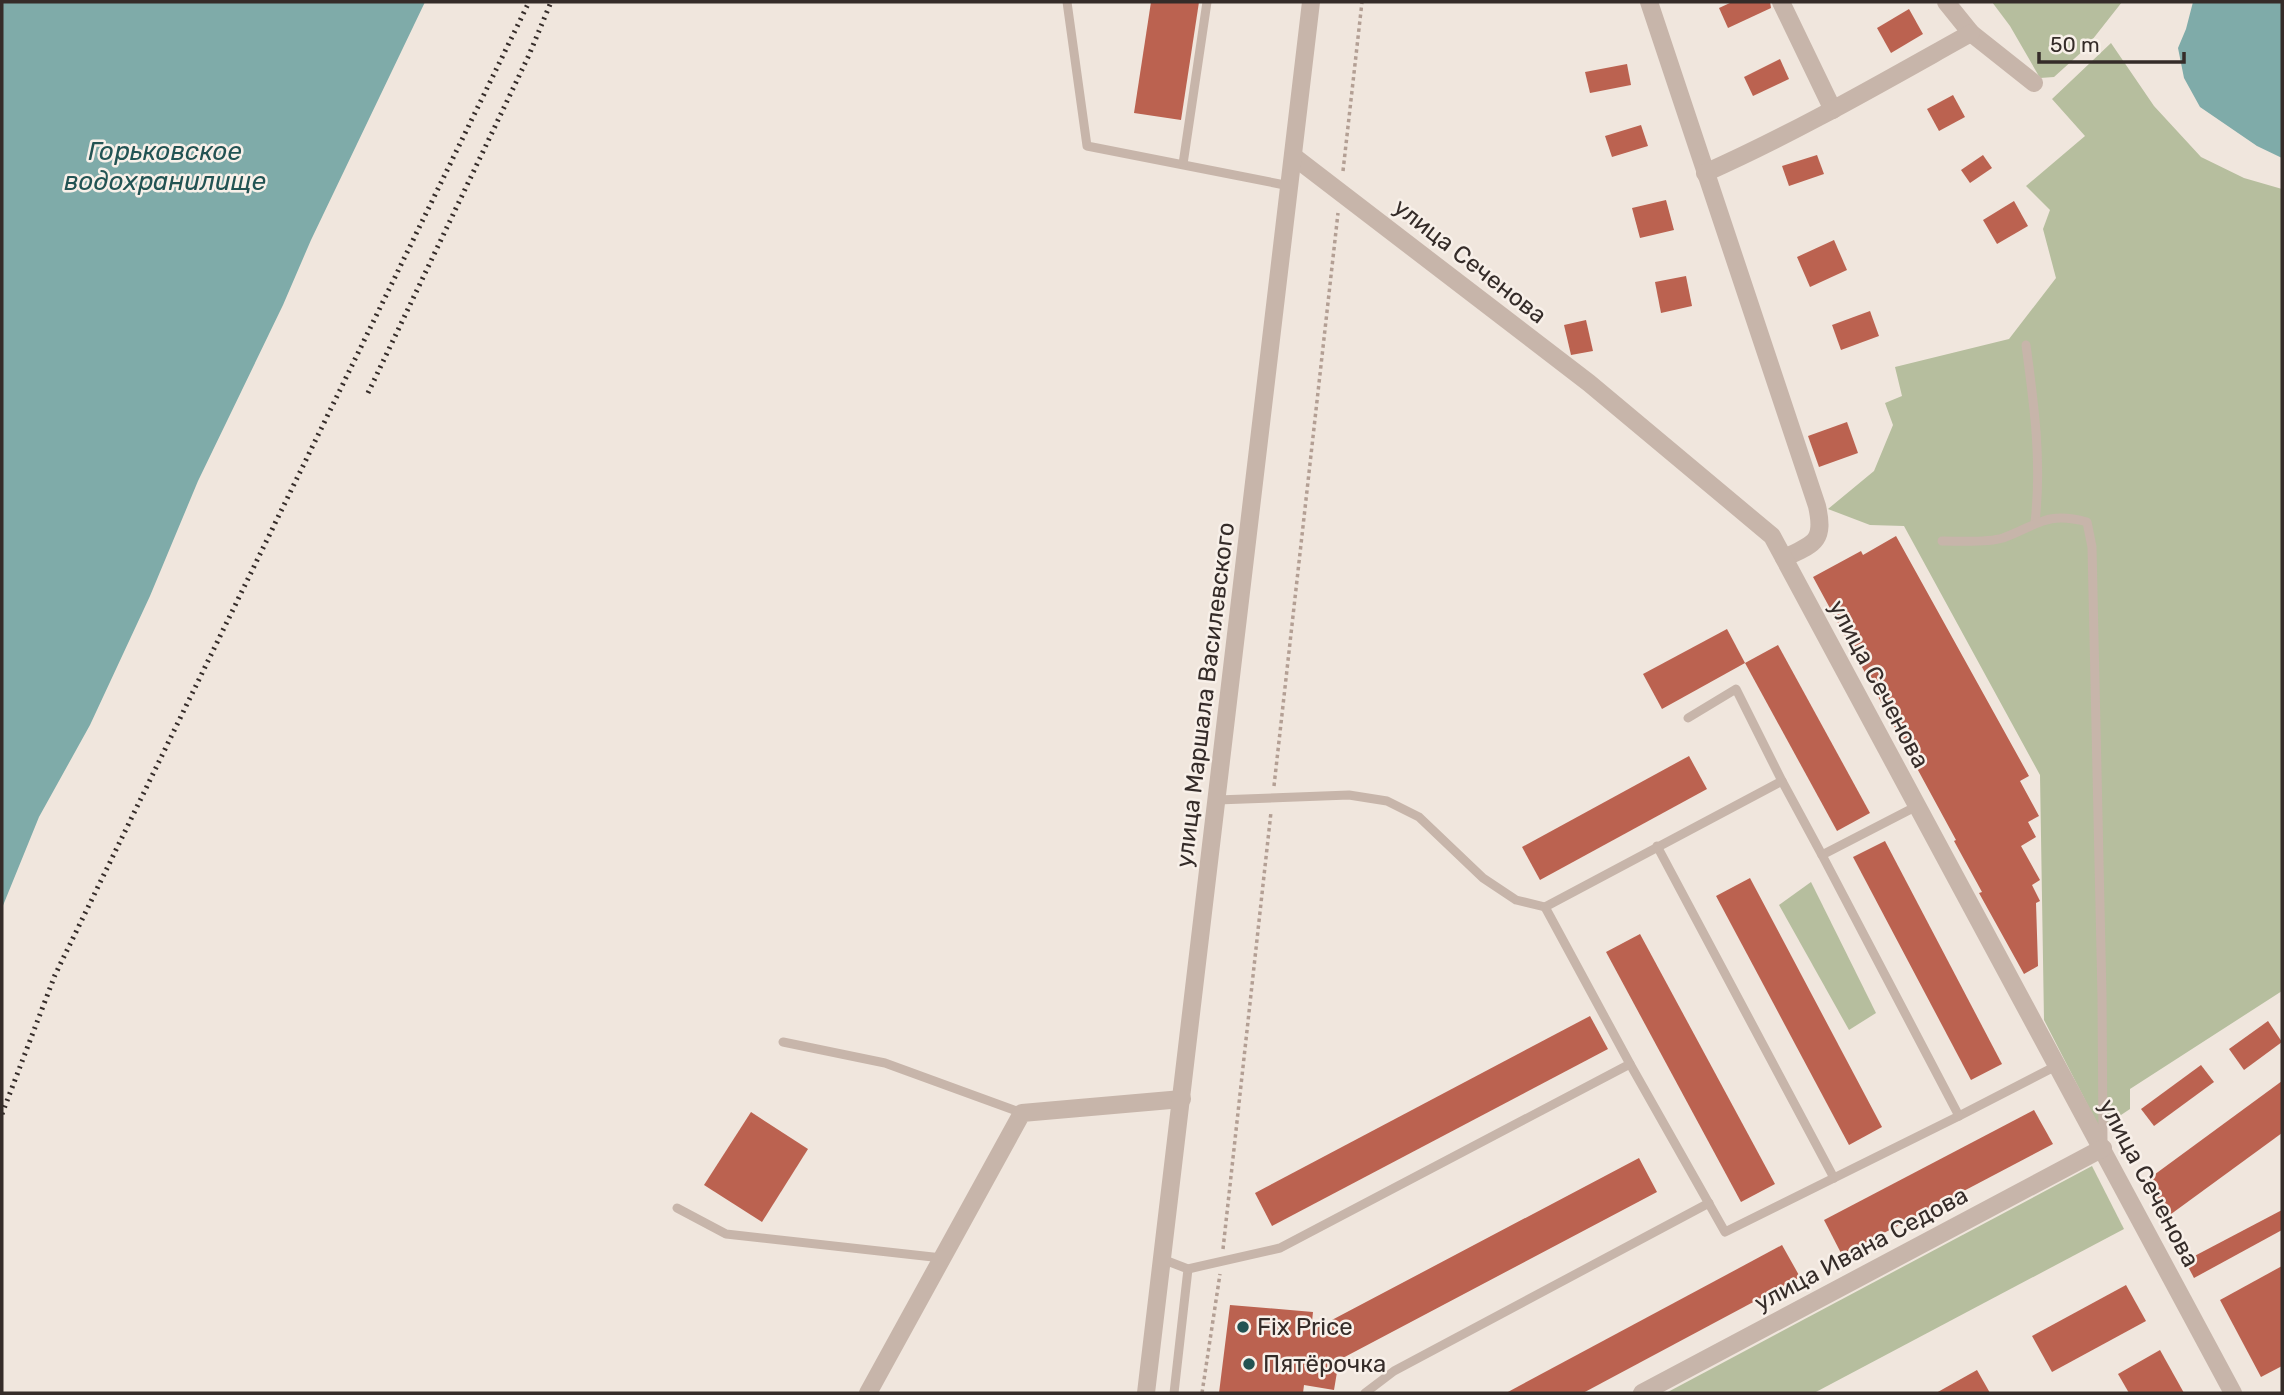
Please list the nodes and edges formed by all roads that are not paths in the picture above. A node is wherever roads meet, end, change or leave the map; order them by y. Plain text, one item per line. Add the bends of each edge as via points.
1 (1067, 2) edge
2 (1208, 2) edge
3 (1311, 2) edge
4 (1649, 2) edge
5 (1781, 2) edge
6 (1946, 2) edge
7 (1971, 33) junction
8 (2034, 83) dead end
9 (1833, 110) junction
10 (1293, 156) junction
11 (1183, 164) junction
12 (1705, 173) junction
13 (1290, 186) junction
14 (2026, 345) dead end
15 (2035, 522) junction
16 (1941, 541) dead end
17 (1784, 558) junction
18 (1688, 718) dead end
19 (1782, 781) junction
20 (1217, 800) junction
21 (1917, 806) junction
22 (1657, 846) junction
23 (1822, 855) junction
24 (1545, 907) junction
25 (783, 1042) dead end
26 (1630, 1064) junction
27 (2058, 1065) junction
28 (1182, 1099) junction
29 (1022, 1113) junction
30 (1959, 1116) junction
31 (2102, 1148) junction
32 (1834, 1178) junction
33 (1709, 1203) junction
34 (677, 1208) dead end
35 (942, 1258) junction
36 (1162, 1259) junction
37 (1188, 1269) junction
38 (1654, 1390) edge
39 (868, 1393) edge
40 (1146, 1393) edge
41 (1174, 1393) edge
42 (1365, 1393) edge
43 (2233, 1393) edge

1 - 11 lane via 1087,146
2 - 11 lane
3 - 10 street, улица Маршала Василевского
4 - 12 street
5 - 9 street
6 - 7 street
7 - 8 street
7 - 9 street
9 - 12 street
10 - 13 street, улица Маршала Василевского
10 - 17 street, улица Сеченова via 1589,383 1772,536
11 - 13 lane
12 - 17 street via 1817,506 1821,532 1813,545
13 - 20 street, улица Маршала Василевского
14 - 15 lane via 2038,434
15 - 16 lane via 2000,539
15 - 31 lane via 2067,517 2087,522 2092,547
17 - 21 street, улица Сеченова
18 - 19 lane via 1736,689
19 - 22 lane
19 - 23 lane
20 - 24 lane via 1349,795 1387,801 1419,817 1483,877 1516,900
20 - 28 street, улица Маршала Василевского
21 - 23 lane
21 - 27 street, улица Сеченова
22 - 24 lane
22 - 32 lane
23 - 30 lane
24 - 26 lane
25 - 29 lane via 885,1063
26 - 33 lane
26 - 37 lane via 1280,1248
27 - 30 lane
27 - 31 street, улица Сеченова
28 - 29 street
28 - 36 street, улица Маршала Василевского
29 - 35 street
30 - 32 lane
31 - 38 street, улица Ивана Седова
31 - 43 street, улица Сеченова
32 - 33 lane via 1725,1232
33 - 42 lane via 1394,1371
34 - 35 lane via 726,1234
35 - 39 street
36 - 37 lane
36 - 40 street, улица Маршала Василевского
37 - 41 lane

